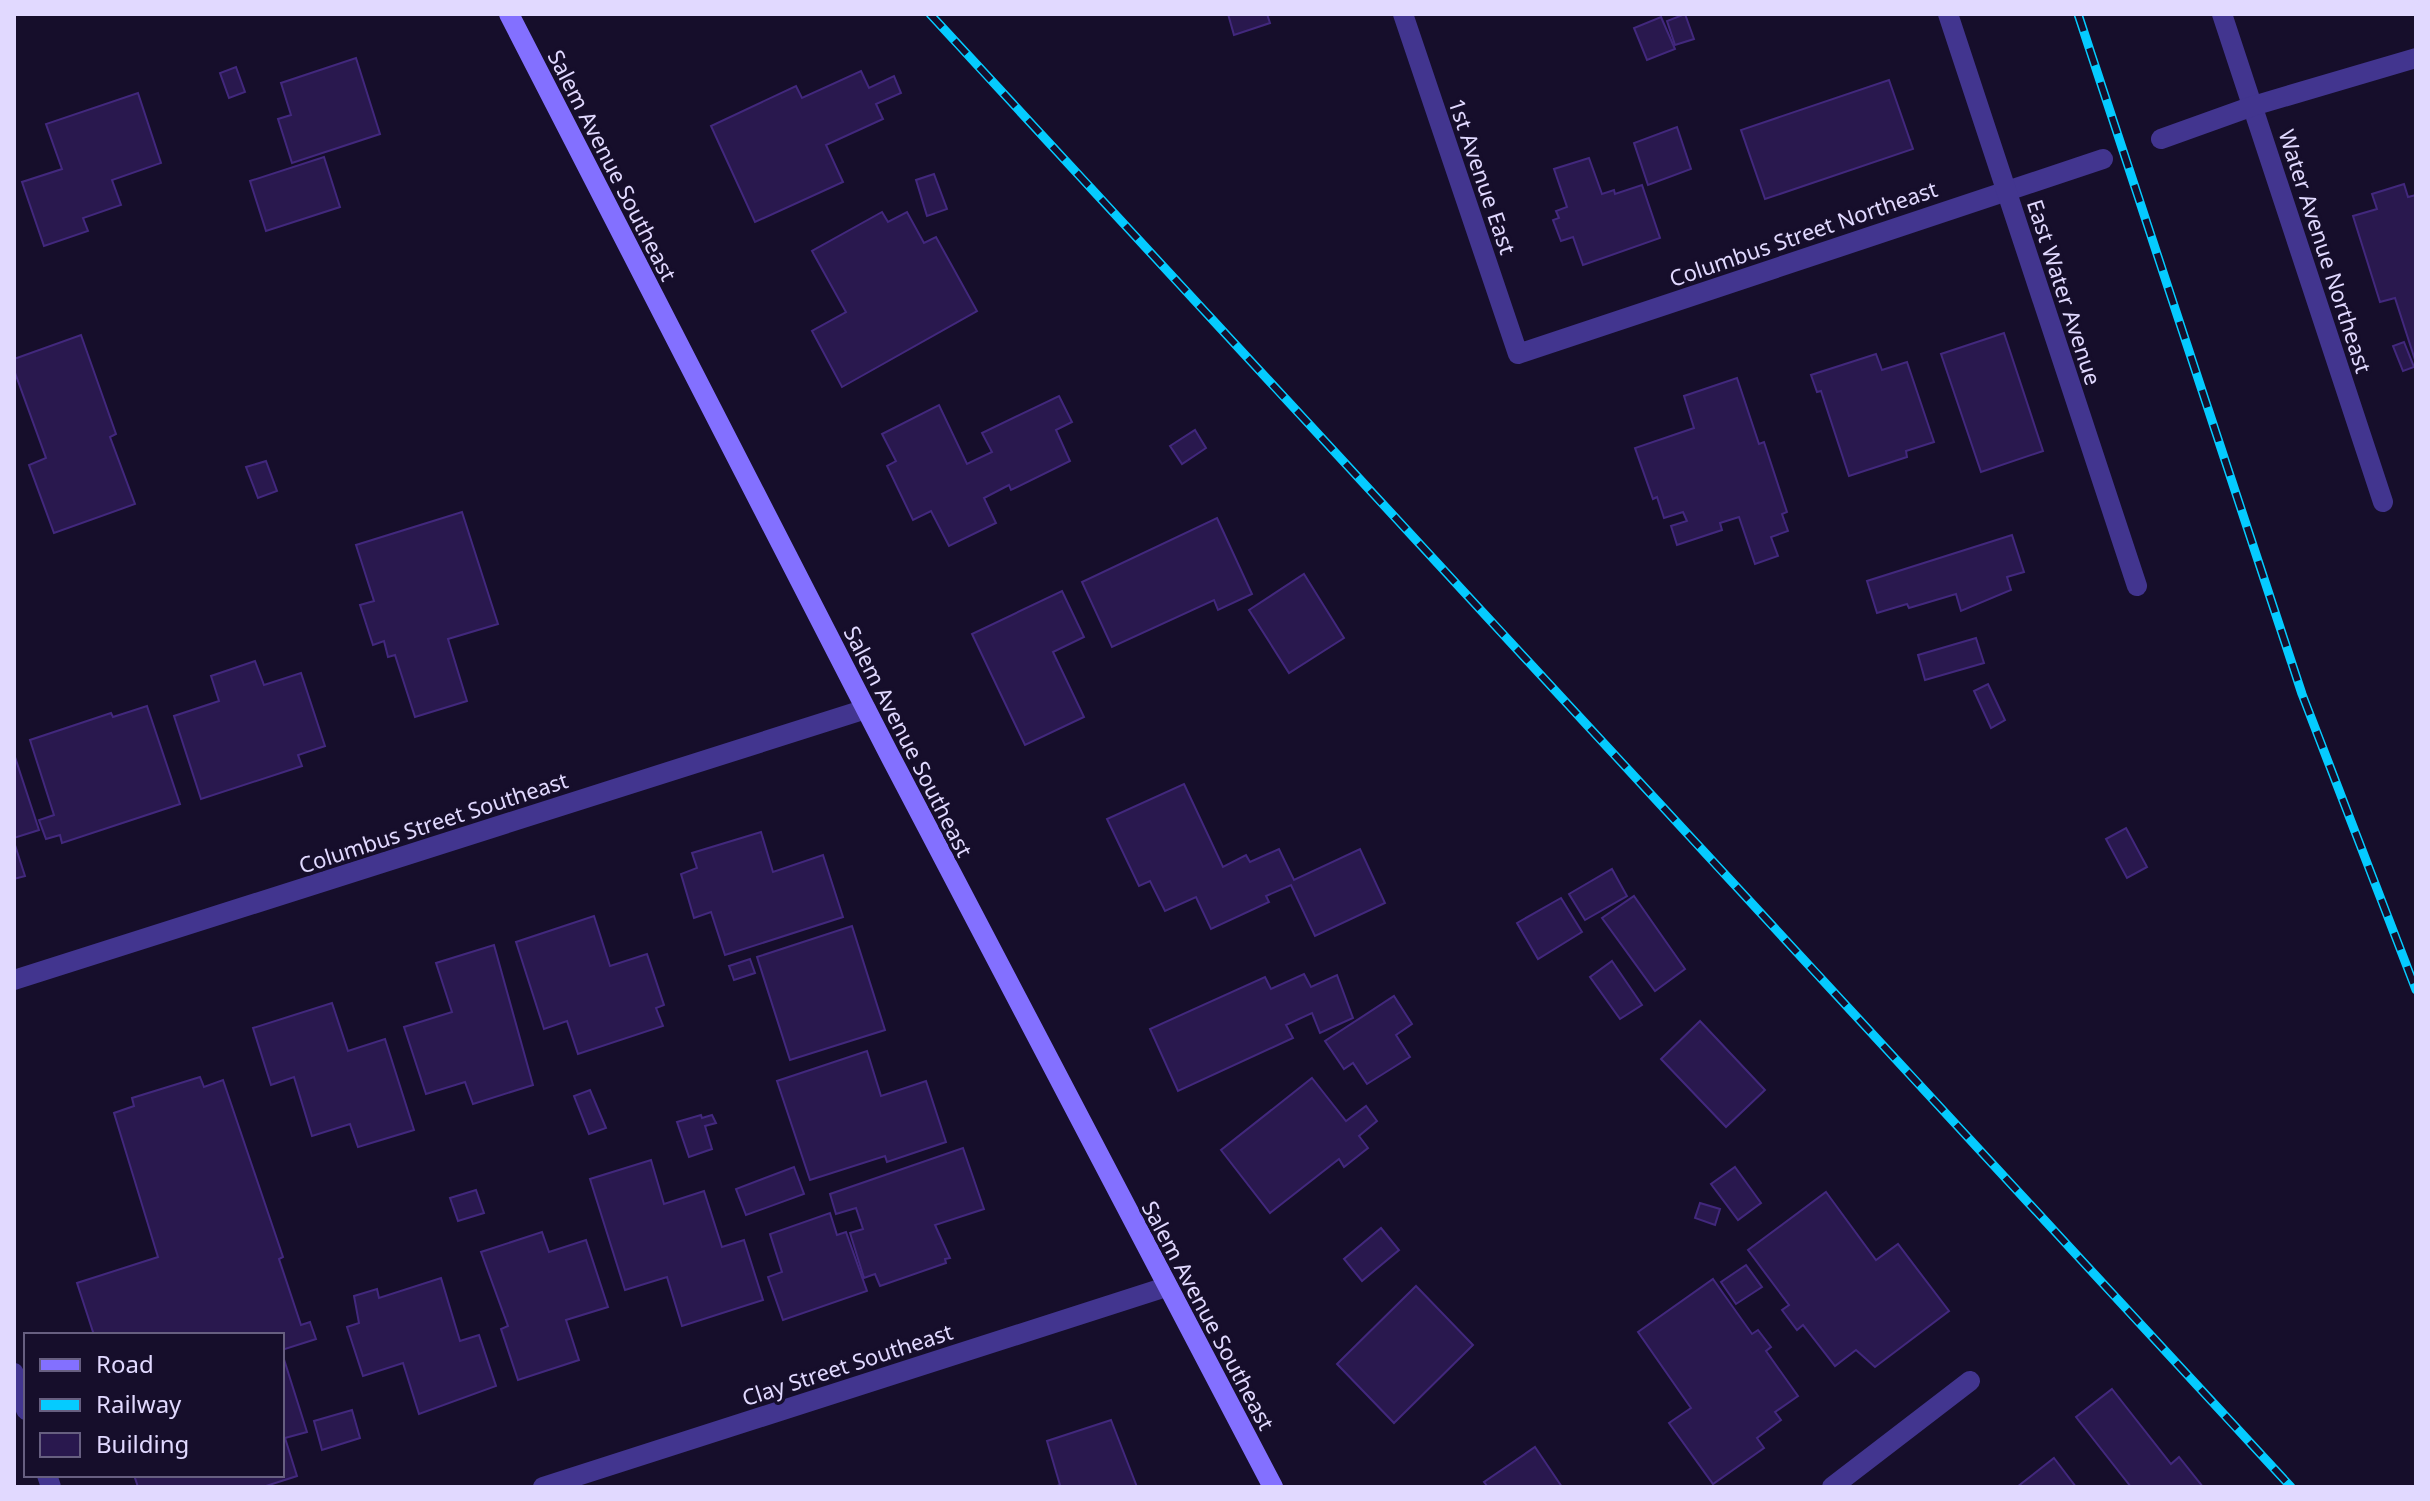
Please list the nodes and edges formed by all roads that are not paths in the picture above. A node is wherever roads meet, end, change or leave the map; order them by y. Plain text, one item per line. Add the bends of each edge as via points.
1 (509, 14) edge
2 (1403, 14) edge
3 (1948, 14) edge
4 (2222, 14) edge
5 (2416, 58) edge
6 (2253, 106) junction
7 (2161, 139) dead end
8 (2103, 159) dead end
9 (2006, 190) junction
10 (1518, 354) joint
11 (2383, 502) dead end
12 (2137, 586) dead end
13 (866, 709) junction
14 (14, 980) edge
15 (1166, 1287) junction
16 (14, 1373) edge
17 (1970, 1381) dead end
18 (24, 1404) edge
19 (543, 1487) edge
20 (1273, 1487) edge
21 (1832, 1487) edge

1 - 13 main road, Salem Avenue Southeast
2 - 10 street, 1st Avenue East
3 - 9 street, East Water Avenue
4 - 6 street, Water Avenue Northeast
5 - 6 street
6 - 7 street
6 - 11 street, Water Avenue Northeast
8 - 9 street, Columbus Street Northeast
9 - 10 street, Columbus Street Northeast
9 - 12 street, East Water Avenue
13 - 14 street, Columbus Street Southeast
13 - 15 main road, Salem Avenue Southeast
15 - 19 street, Clay Street Southeast
15 - 20 main road, Salem Avenue Southeast
16 - 18 street
17 - 21 street

